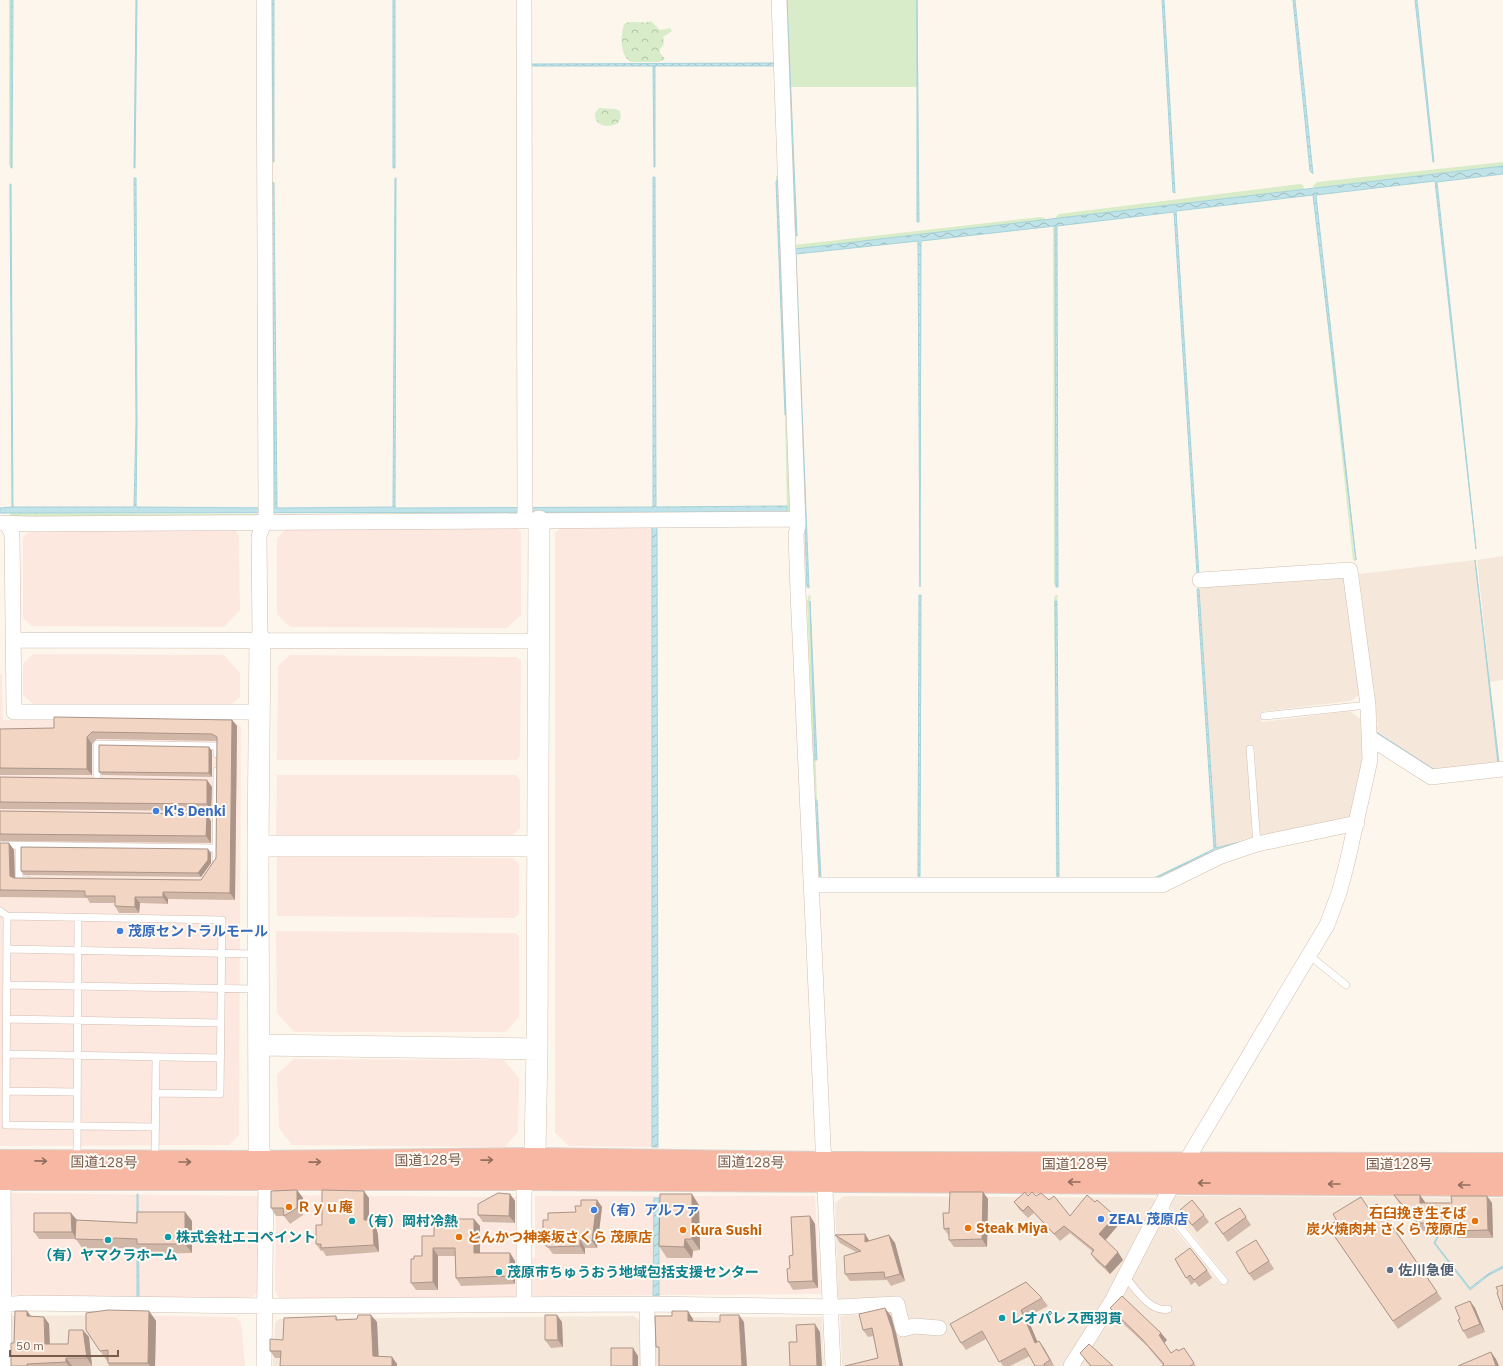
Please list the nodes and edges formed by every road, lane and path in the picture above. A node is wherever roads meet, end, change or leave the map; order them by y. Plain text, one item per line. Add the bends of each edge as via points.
1 (264, 0) edge
2 (524, 0) edge
3 (779, 0) edge
4 (798, 519) junction
5 (532, 521) junction
6 (4, 523) edge
7 (263, 523) junction
8 (1200, 580) dead end
9 (260, 639) junction
10 (13, 640) junction
11 (537, 642) junction
12 (1368, 705) junction
13 (259, 712) junction
14 (1264, 716) dead end
15 (1370, 738) junction
16 (1250, 749) dead end
17 (1503, 769) edge
18 (105, 780) edge
19 (209, 782) edge
20 (217, 782) junction
21 (1357, 823) junction
22 (1257, 844) junction
23 (0, 845) edge
24 (20, 846) junction
25 (258, 846) junction
26 (537, 846) junction
27 (216, 848) junction
28 (208, 876) edge
29 (34, 880) edge
30 (812, 885) junction
31 (0, 911) edge
32 (8, 916) junction
33 (78, 918) junction
34 (7, 949) junction
35 (78, 951) junction
36 (221, 953) junction
37 (259, 954) junction
38 (1310, 956) junction
39 (7, 985) junction
40 (1346, 985) dead end
41 (78, 986) junction
42 (221, 988) junction
43 (259, 990) junction
44 (7, 1019) junction
45 (78, 1020) junction
46 (221, 1023) junction
47 (258, 1045) junction
48 (537, 1048) junction
49 (6, 1054) junction
50 (78, 1056) junction
51 (156, 1057) junction
52 (221, 1058) junction
53 (6, 1091) junction
54 (77, 1092) junction
55 (156, 1093) junction
56 (77, 1126) junction
57 (156, 1127) junction
58 (77, 1161) junction
59 (155, 1162) junction
60 (1184, 1164) junction
61 (1503, 1164) edge
62 (530, 1169) junction
63 (1, 1170) edge
64 (264, 1171) junction
65 (824, 1172) junction
66 (1173, 1183) junction
67 (1503, 1185) edge
68 (1162, 1205) junction
69 (1125, 1276) junction
70 (1224, 1281) dead end
71 (647, 1304) junction
72 (2, 1305) edge
73 (524, 1305) junction
74 (831, 1305) junction
75 (266, 1306) junction
76 (1168, 1309) dead end
77 (940, 1328) dead end
78 (4, 1366) edge
79 (264, 1366) edge
80 (648, 1366) edge
81 (833, 1366) edge
82 (1071, 1366) edge

1 - 7 street via 266,517
2 - 5 street
3 - 4 street
4 - 5 street
4 - 30 street via 796,534
5 - 7 street
5 - 11 street
6 - 7 street
6 - 10 street via 12,534
7 - 9 street via 259,536
8 - 12 street via 1350,570
9 - 10 street
9 - 11 street
9 - 13 street
10 - 13 street via 14,712
11 - 26 street
12 - 14 lane
12 - 15 street
13 - 25 street
15 - 17 street via 1431,777
15 - 21 street via 1370,760
16 - 22 lane
18 - 20 lane via 93,780 97,744 217,746
19 - 20 lane
20 - 27 lane via 212,816
21 - 22 street
21 - 38 street via 1339,893 1327,926
22 - 30 street via 1219,857 1162,884
23 - 24 lane
24 - 27 lane
24 - 29 lane via 19,880
25 - 26 street
25 - 37 street
26 - 48 street
27 - 28 lane via 216,865
30 - 65 street
31 - 32 lane
32 - 33 lane
32 - 34 lane
33 - 35 lane
33 - 36 lane via 222,920
34 - 35 lane
34 - 39 lane
35 - 36 lane
35 - 41 lane
36 - 37 lane
36 - 42 lane
37 - 43 street
38 - 40 lane
38 - 60 street
39 - 41 lane
39 - 44 lane
41 - 42 lane
41 - 45 lane
42 - 43 lane
42 - 46 lane
43 - 47 street
44 - 45 lane
44 - 49 lane
45 - 46 lane
45 - 50 lane
46 - 52 lane
47 - 48 street
47 - 64 street via 259,1149
48 - 62 street via 535,1150
49 - 50 lane
49 - 53 lane
50 - 51 lane
50 - 54 lane
51 - 52 lane
51 - 55 lane
52 - 55 lane via 220,1094
53 - 54 lane
53 - 56 lane via 6,1125
54 - 56 lane
55 - 57 lane
56 - 57 lane
56 - 58 lane
57 - 59 lane
58 - 59 highway, 国道128号
63 -> 58 highway, 国道128号
59 -> 64 highway, 国道128号
60 - 61 highway, 国道128号
60 - 65 highway, 国道128号
60 - 66 street
62 - 64 highway, 国道128号
62 - 65 highway, 国道128号
62 - 73 street via 524,1192
63 - 64 highway, 国道128号
63 - 72 street
64 - 75 street
66 -> 65 highway, 国道128号
65 - 74 street
67 -> 66 highway, 国道128号
66 - 68 street
68 - 69 street
68 - 70 lane
69 - 76 lane via 1151,1304
69 - 82 street
71 - 73 street
71 - 74 street
71 - 80 street
72 - 75 street via 26,1303
72 - 78 street
73 - 75 street
74 - 77 street via 897,1304 903,1329 914,1326
74 - 81 street
75 - 79 street

